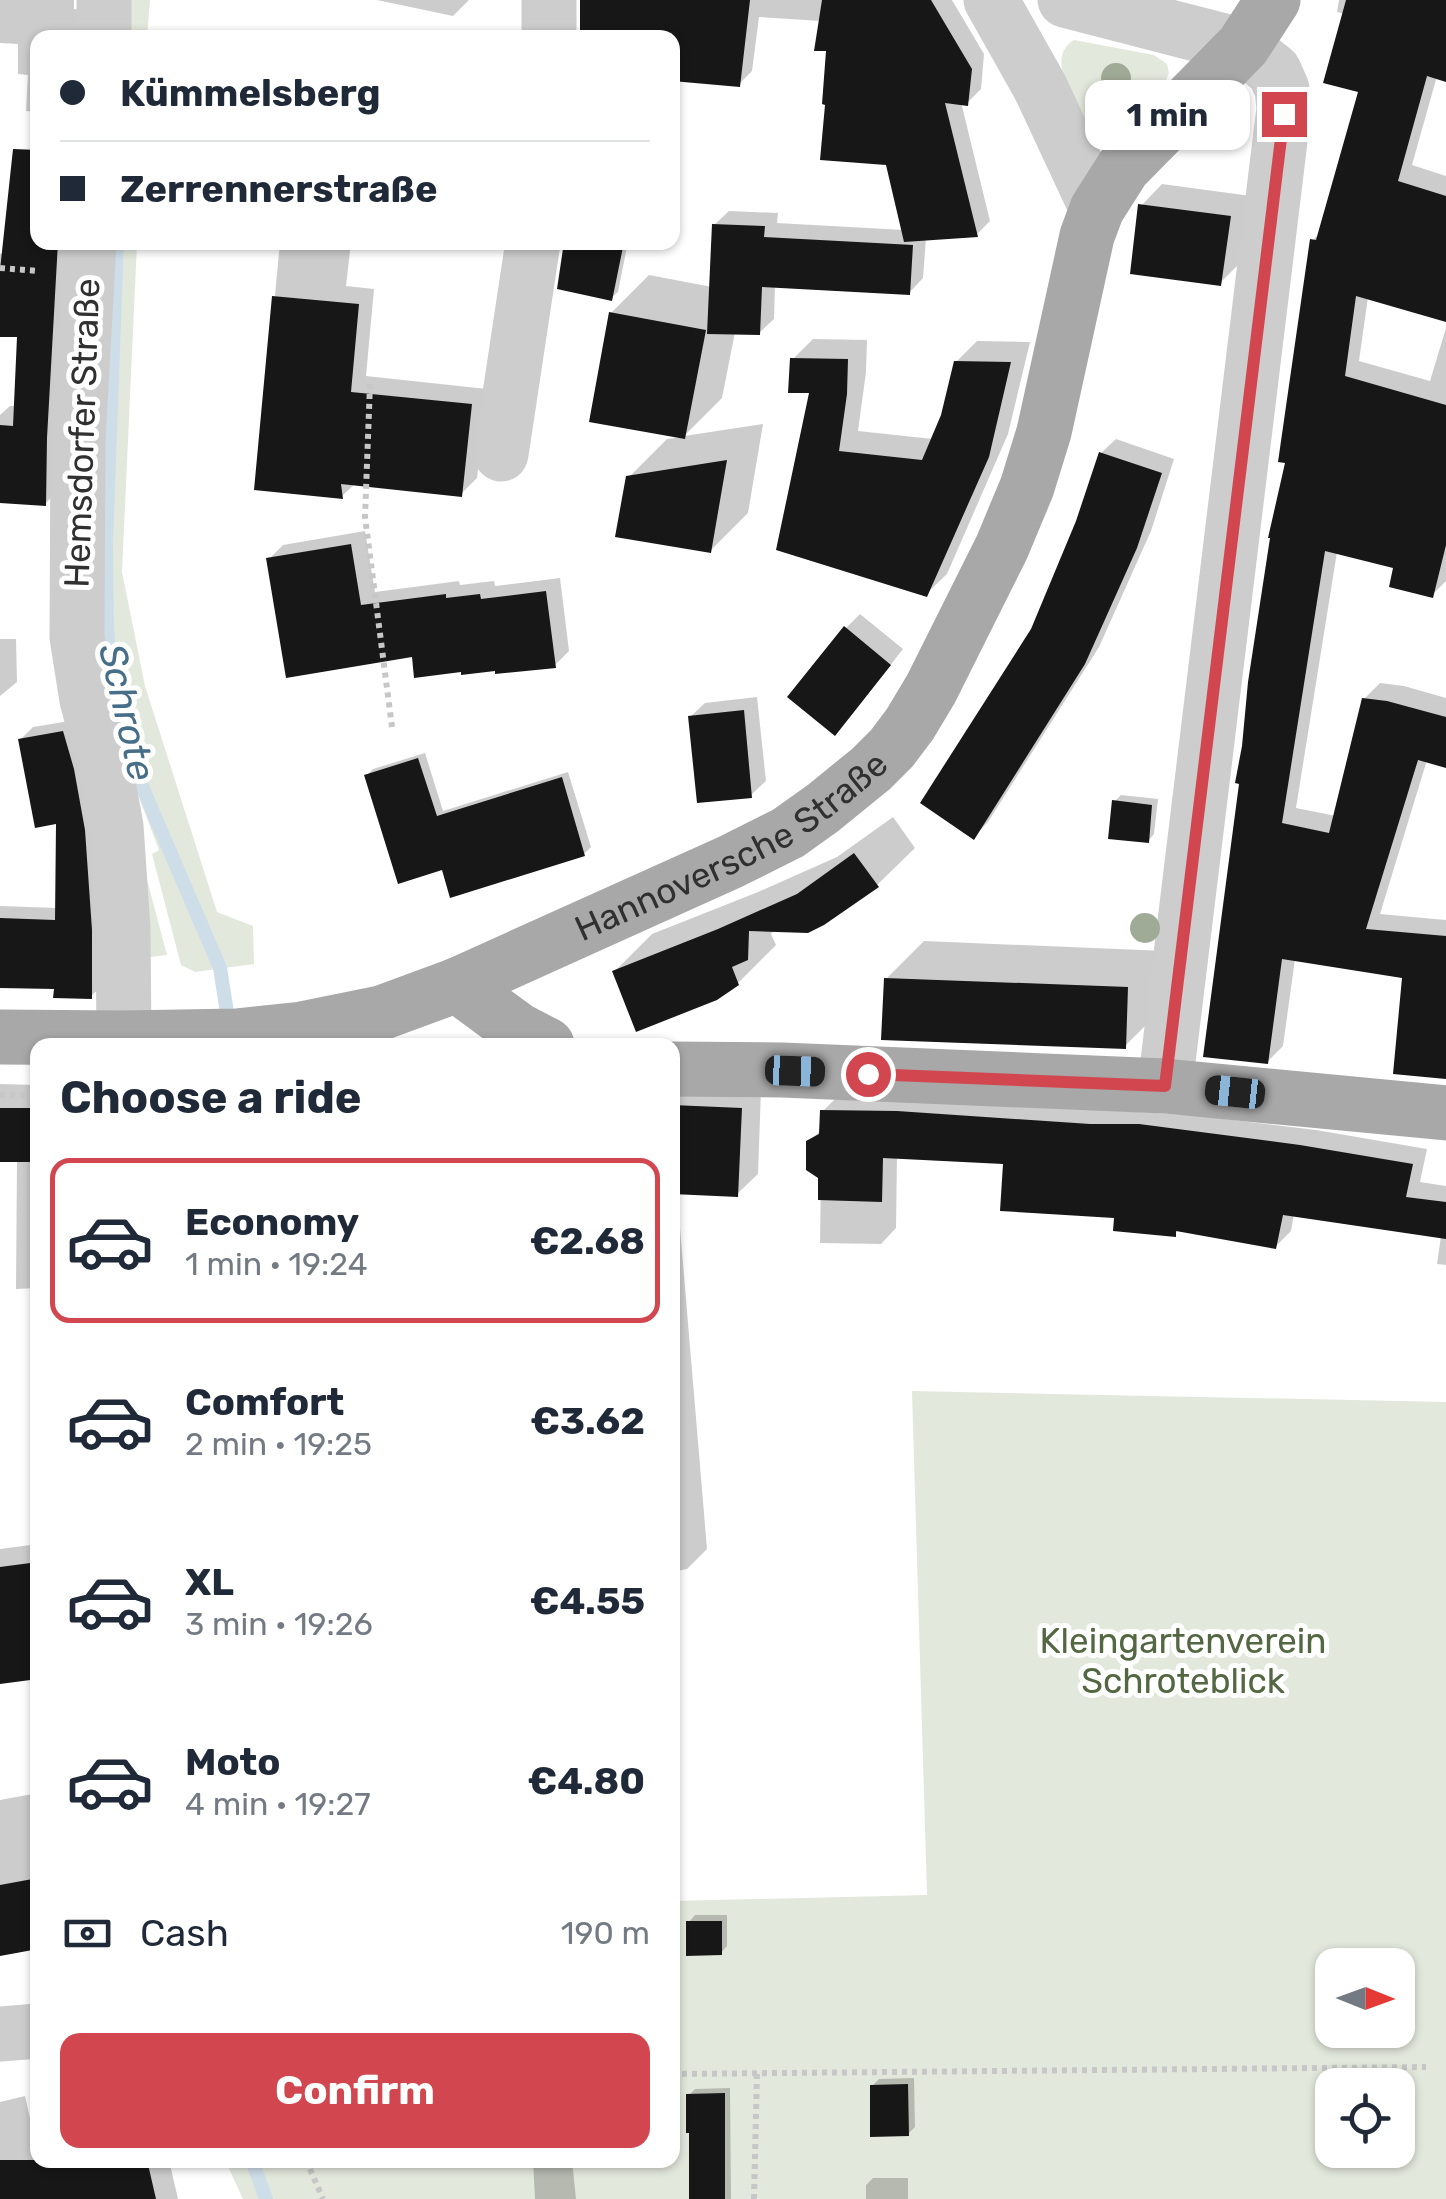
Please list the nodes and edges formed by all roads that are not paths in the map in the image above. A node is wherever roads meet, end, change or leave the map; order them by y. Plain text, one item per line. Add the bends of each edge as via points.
1 (104, 0) edge
2 (549, 0) edge
3 (990, 0) edge
4 (1066, 0) edge
5 (1273, 0) edge
6 (104, 30) edge
7 (549, 30) edge
8 (1243, 46) junction
9 (1097, 209) junction
10 (88, 250) edge
11 (532, 250) edge
12 (501, 454) dead end
13 (457, 985) junction
14 (0, 1037) edge
15 (124, 1038) junction
16 (533, 1038) edge
17 (680, 1069) edge
18 (1165, 1086) junction
19 (1446, 1113) edge
20 (30, 2031) edge
21 (0, 2034) edge

1 - 6 street
2 - 7 street
3 - 9 street
4 - 8 street
5 - 8 main road, Hannoversche Straße
8 - 9 main road, Hannoversche Straße via 1133,155
8 - 18 street via 1274,71 1284,114
9 - 13 main road, Hannoversche Straße via 1028,487 931,690 892,748 788,833
10 - 15 street, Hemsdorfer Straße via 78,637 116,826
11 - 12 street
13 - 15 main road, Hannoversche Straße via 346,1021 264,1033
13 - 16 main road
14 - 15 main road, Hannoversche Straße
17 - 18 main road
18 - 19 main road
20 - 21 street

